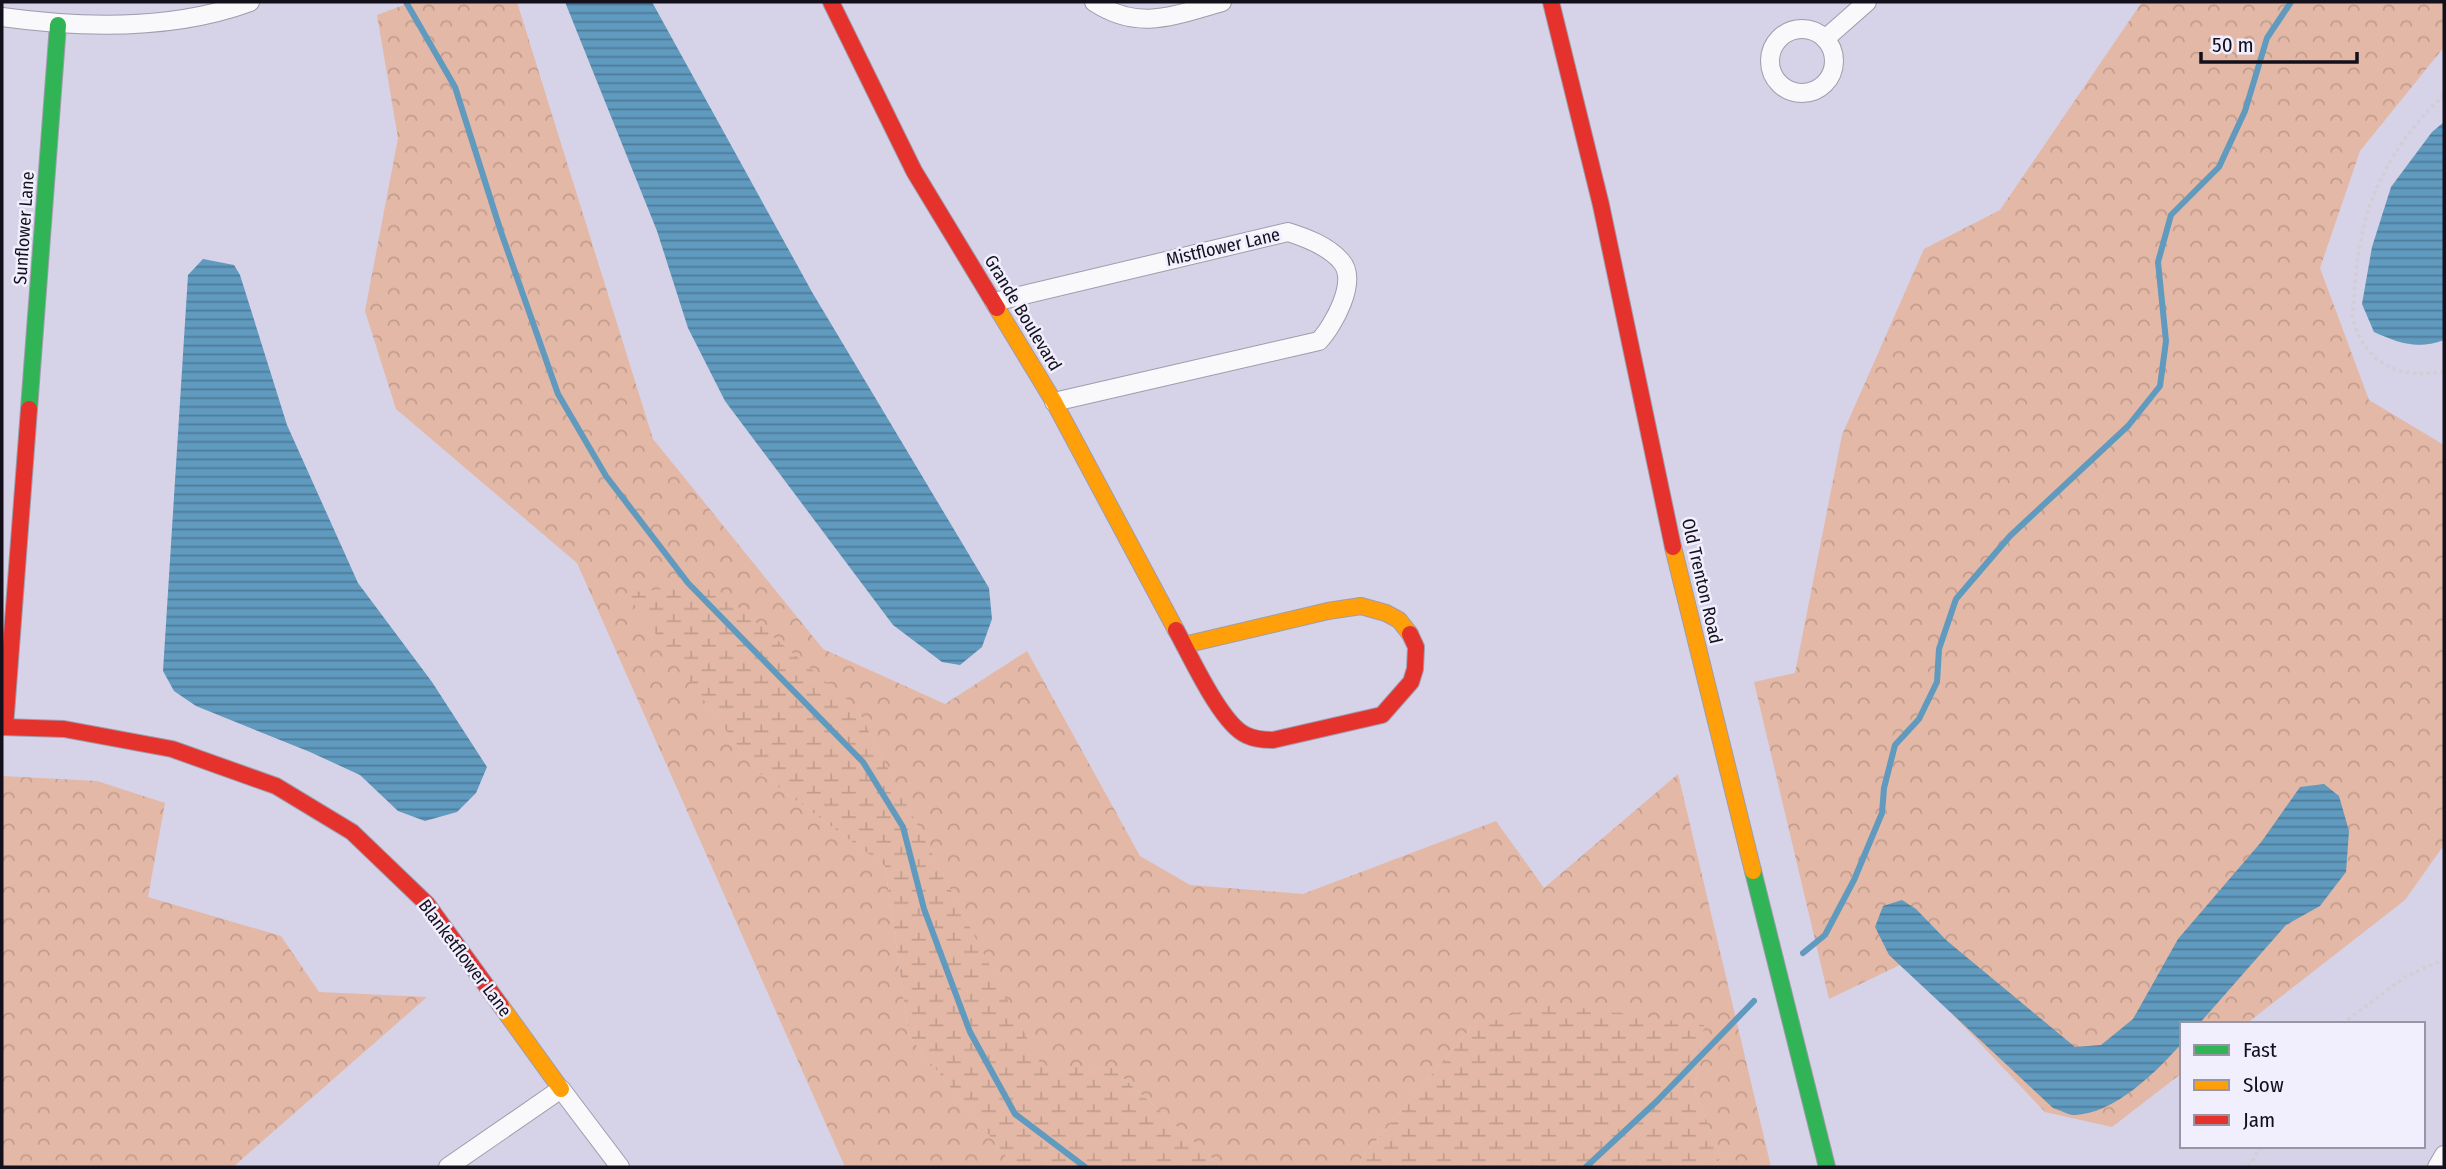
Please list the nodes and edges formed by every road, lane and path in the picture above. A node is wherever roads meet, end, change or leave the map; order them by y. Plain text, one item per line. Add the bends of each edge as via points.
1 (250, 2) edge
2 (831, 2) edge
3 (1094, 2) edge
4 (1222, 2) edge
5 (1550, 2) edge
6 (1867, 2) edge
7 (2, 18) edge
8 (58, 25) junction
9 (1825, 39) dead end
10 (2444, 95) edge
11 (994, 302) junction
12 (2444, 372) edge
13 (1055, 402) junction
14 (1184, 645) junction
15 (3, 727) edge
16 (2444, 959) edge
17 (2345, 1022) edge
18 (561, 1089) junction
19 (2261, 1148) edge
20 (2444, 1155) edge
21 (448, 1167) edge
22 (620, 1167) edge
23 (1827, 1167) edge
24 (2248, 1167) edge
25 (2437, 1167) edge

1 - 8 street via 184,20
2 - 11 street, Grande Boulevard via 914,170
3 - 4 street via 1118,14 1158,19
5 - 23 street, Old Trenton Road via 1601,205 1676,561
6 - 9 street
7 - 8 street
8 - 15 street, Sunflower Lane
10 - 12 path via 2431,106 2383,174 2355,263 2353,318 2367,351 2386,366 2406,373
11 - 13 street, Grande Boulevard
11 - 13 street, Mistflower Lane via 1288,232 1312,240 1343,263 1347,276 1340,307 1332,327 1319,341
13 - 14 street, Grande Boulevard
14 - 14 street, Grande Boulevard via 1224,716 1244,735 1262,740 1382,715 1411,682 1415,669 1416,647 1410,633 1386,612 1362,606
15 - 18 street, Blanketflower Lane via 64,729 172,749 276,786 352,832 427,904
16 - 17 path via 2405,977
18 - 21 street
18 - 22 street, Blanketflower Lane
19 - 24 path
20 - 25 street

